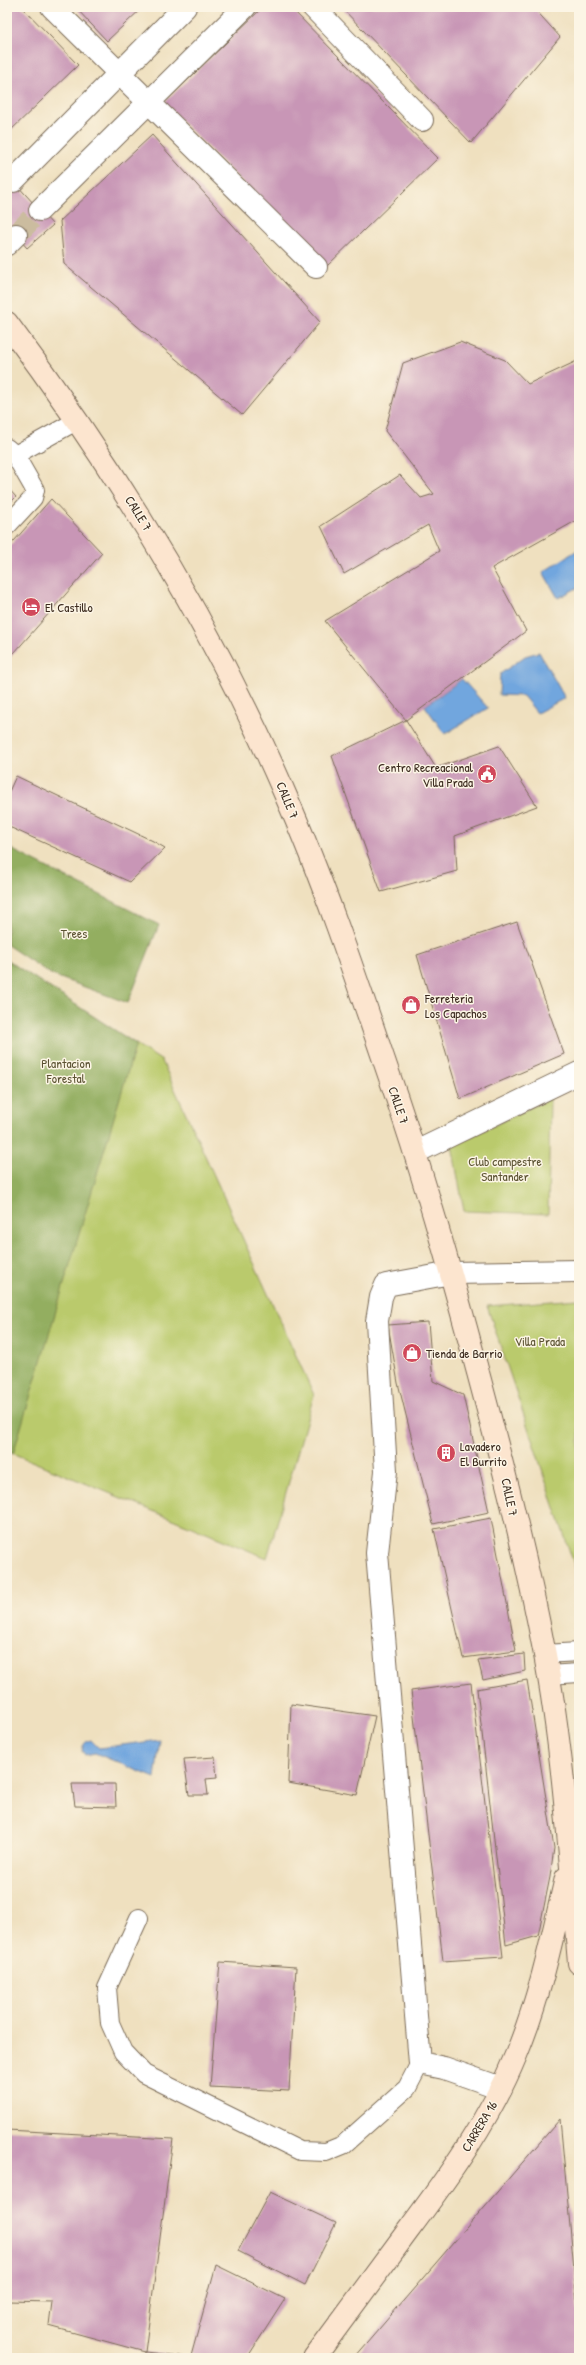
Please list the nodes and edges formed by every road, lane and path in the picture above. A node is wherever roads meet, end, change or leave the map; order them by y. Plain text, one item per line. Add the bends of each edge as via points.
1 (52, 7) edge
2 (185, 7) edge
3 (246, 7) edge
4 (313, 7) edge
5 (119, 74) junction
6 (149, 103) junction
7 (422, 120) dead end
8 (13, 181) dead end
9 (40, 210) tunnel mouth
10 (316, 267) dead end
11 (7, 323) edge
12 (78, 420) junction
13 (11, 451) edge
14 (7, 526) edge
15 (579, 1073) edge
16 (416, 1152) junction
17 (579, 1271) edge
18 (451, 1273) junction
19 (579, 1652) edge
20 (544, 1654) junction
21 (579, 1673) edge
22 (548, 1675) junction
23 (570, 1857) junction
24 (139, 1918) dead end
25 (579, 1963) edge
26 (420, 2063) junction
27 (501, 2088) junction
28 (314, 2358) edge

1 - 5 street
2 - 5 street
3 - 6 street
4 - 7 street
5 - 6 street
5 - 8 street
6 - 9 street
6 - 10 street
11 - 12 street, CALLE 7
12 - 13 lane
12 - 16 street, CALLE 7 via 156,542 264,746 314,861
13 - 14 lane via 35,490 33,498
15 - 16 street
16 - 18 street, CALLE 7
17 - 18 street
18 - 20 street, CALLE 7 via 502,1460
18 - 26 street via 386,1285 377,1321 386,1472 377,1553
19 - 20 lane
20 - 22 street, CALLE 7
21 - 22 lane
22 - 23 street, CALLE 7
23 - 25 street, CALLE 7
23 - 27 street, CARRERA 16 via 542,1981 516,2056
24 - 26 lane via 107,1988 110,2023 123,2052 144,2074 300,2151 326,2152 342,2145 407,2088
26 - 27 street via 444,2068
27 - 28 street, CARRERA 16 via 448,2175

